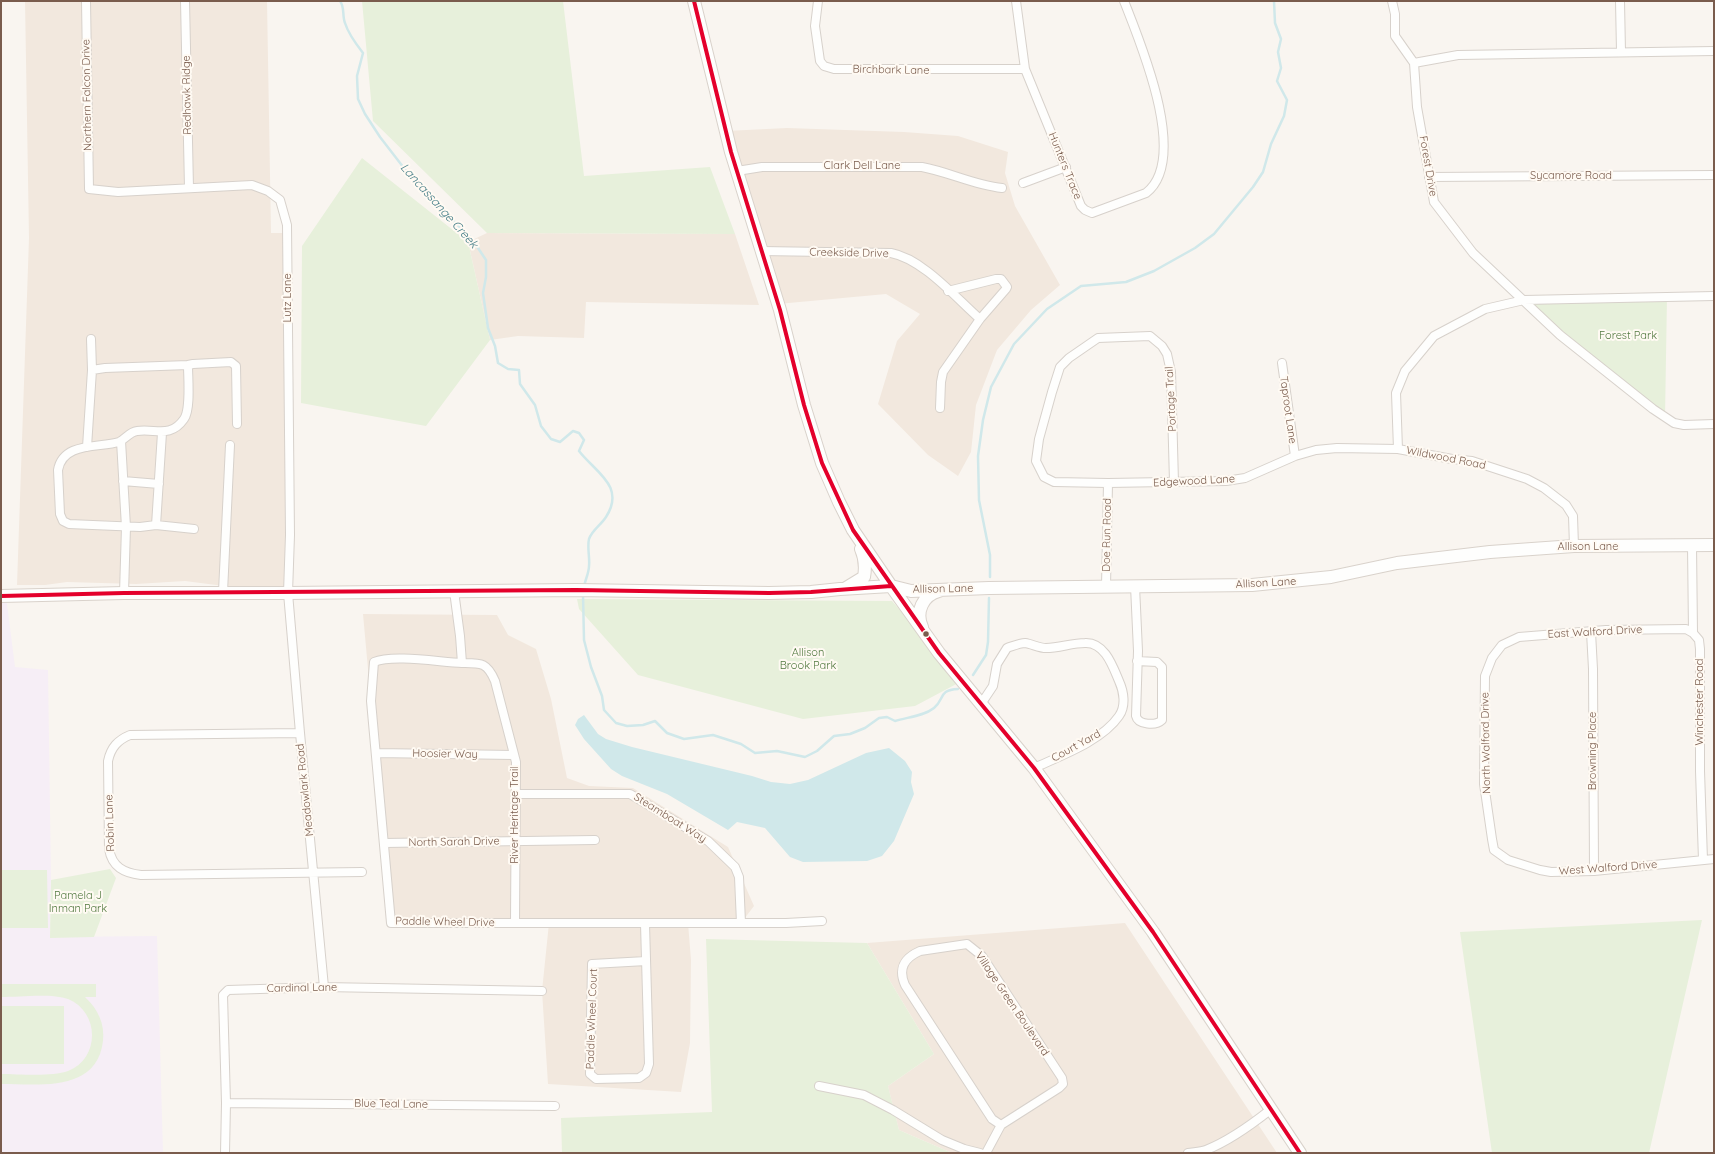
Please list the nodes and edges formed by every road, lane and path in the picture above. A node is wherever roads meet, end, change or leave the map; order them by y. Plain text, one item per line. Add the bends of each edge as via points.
1 (86, 1) edge
2 (185, 1) edge
3 (694, 1) edge
4 (818, 1) edge
5 (1016, 1) edge
6 (1124, 1) edge
7 (1392, 1) edge
8 (1620, 1) edge
9 (1714, 50) edge
10 (1621, 52) junction
11 (1414, 64) junction
12 (1025, 70) junction
13 (1066, 167) junction
14 (737, 171) junction
15 (1714, 175) edge
16 (1429, 177) junction
17 (1023, 183) dead end
18 (189, 188) junction
19 (1002, 188) dead end
20 (89, 189) joint
21 (761, 251) junction
22 (948, 291) junction
23 (1714, 296) edge
24 (1524, 300) junction
25 (980, 319) junction
26 (91, 339) dead end
27 (1282, 363) dead end
28 (188, 365) junction
29 (92, 370) junction
30 (940, 408) dead end
31 (237, 424) dead end
32 (1714, 424) edge
33 (162, 433) junction
34 (121, 441) junction
35 (230, 445) dead end
36 (87, 447) junction
37 (1398, 449) junction
38 (1295, 456) junction
39 (1038, 468) joint
40 (123, 481) junction
41 (1174, 482) junction
42 (1108, 483) junction
43 (159, 484) junction
44 (156, 525) junction
45 (126, 527) junction
46 (194, 529) dead end
47 (859, 540) junction
48 (1692, 545) junction
49 (1714, 545) edge
50 (1574, 546) junction
51 (891, 586) junction
52 (1135, 586) junction
53 (1106, 587) junction
54 (844, 589) junction
55 (950, 589) junction
56 (454, 591) junction
57 (224, 592) junction
58 (124, 593) junction
59 (288, 593) junction
60 (1, 596) edge
61 (924, 632) junction
62 (1591, 632) junction
63 (1694, 633) junction
64 (1498, 649) joint
65 (1137, 662) junction
66 (462, 663) junction
67 (981, 704) junction
68 (300, 734) junction
69 (376, 753) junction
70 (514, 755) junction
71 (1034, 768) junction
72 (515, 794) junction
73 (515, 840) junction
74 (595, 840) dead end
75 (1492, 840) joint
76 (384, 843) junction
77 (1703, 860) junction
78 (1714, 860) edge
79 (1594, 871) junction
80 (362, 872) dead end
81 (313, 873) junction
82 (822, 921) dead end
83 (515, 923) junction
84 (741, 923) junction
85 (645, 924) junction
86 (646, 961) junction
87 (324, 986) junction
88 (542, 991) dead end
89 (819, 1086) dead end
90 (226, 1103) junction
91 (555, 1106) dead end
92 (1270, 1110) junction
93 (1001, 1125) junction
94 (225, 1153) edge
95 (980, 1153) edge
96 (986, 1153) edge
97 (1188, 1153) edge
98 (1300, 1153) edge

1 - 20 street, Northern Falcon Drive
2 - 18 street, Redhawk Ridge
3 - 14 main road
4 - 12 street, Birchbark Lane via 815,26 820,61 824,66 834,69
5 - 12 street, Hunters Trace
6 - 13 street, Hunters Trace via 1145,56 1161,111 1163,156 1160,176 1146,193 1092,212 1081,206
7 - 11 street via 1395,36
8 - 10 street
9 - 10 street
10 - 11 street via 1458,55
11 - 16 street, Forest Drive via 1417,107
12 - 13 street, Hunters Trace
13 - 17 street
14 - 19 street, Clark Dell Lane via 762,167 922,167
14 - 21 main road
15 - 16 street, Sycamore Road
16 - 24 street, Forest Drive via 1434,202 1473,253
18 - 20 street, Lutz Lane via 118,192
18 - 59 street, Lutz Lane via 252,185 268,191 280,200 287,225 290,535
21 - 22 street, Creekside Drive via 891,253 919,264
21 - 47 main road via 822,463
22 - 25 street, Creekside Drive
22 - 25 street via 1001,279 1006,290
23 - 24 street, Wildwood Road
24 - 32 street, Forest Drive via 1560,334 1665,418 1684,425
24 - 37 street, Wildwood Road via 1485,309 1434,336 1405,371 1396,393
25 - 30 street via 943,372
26 - 29 street
27 - 38 street, Taproot Lane
28 - 29 street
28 - 31 street via 231,362 236,366
28 - 33 street via 187,413 180,424
29 - 36 street
33 - 34 street via 135,431
33 - 43 street
34 - 36 street
34 - 40 street
35 - 57 street
36 - 45 street via 72,450 59,463 60,514 63,521 69,524
37 - 38 street, Edgewood Lane via 1337,448
37 - 50 street, Wildwood Road via 1472,461 1527,479 1544,488 1566,505 1573,516
38 - 41 street, Edgewood Lane via 1245,478
39 - 41 street, Portage Trail via 1036,461 1039,440 1060,367 1098,338 1150,336 1162,346 1171,372
39 - 42 street, Edgewood Lane via 1044,477 1054,482
40 - 43 street
40 - 45 street
41 - 42 street, Edgewood Lane
42 - 53 street, Doe Run Road
43 - 44 street
44 - 45 street
44 - 46 street
45 - 58 street
47 - 51 main road
47 - 54 main road via 865,557 864,576
48 - 49 main road, Allison Lane
48 - 50 main road, Allison Lane
48 - 63 street, Winchester Road
50 - 52 main road, Allison Lane via 1490,552 1397,563 1331,578 1304,581 1252,585
51 - 54 main road, Allison Lane
51 - 55 main road, Allison Lane via 911,590
51 - 61 main road
52 - 53 main road, Allison Lane
52 - 65 street
53 - 55 main road, Allison Lane
54 - 56 main road, Allison Lane via 769,593
55 - 61 main road via 936,592 926,598 920,608 920,622
56 - 59 main road, Allison Lane
56 - 66 street
57 - 58 main road, Allison Lane
57 - 59 main road, Allison Lane
58 - 60 main road, Allison Lane
59 - 68 street, Meadowlark Road
61 - 67 main road
62 - 63 street, East Walford Drive via 1686,628
62 - 64 street, East Walford Drive via 1519,637 1502,644
62 - 79 street, Browning Place
63 - 77 street, Winchester Road via 1699,640 1700,648
64 - 75 street, North Walford Drive via 1485,676 1484,784
65 - 65 street via 1136,719 1141,723 1158,723 1162,720 1162,667 1157,662
66 - 69 street, Paddle Wheel Drive via 394,658 374,662 372,701
66 - 70 street, River Heritage Trail via 480,663 490,670
67 - 71 main road
67 - 71 street, Court Yard via 993,686 998,664 1008,648 1023,643 1044,648 1086,642 1103,651 1123,690 1124,705 1120,716 1086,743
68 - 81 street, Meadowlark Road
68 - 81 street, Robin Lane via 130,735 122,739 112,748 108,761 109,848 112,860 130,874
69 - 70 street, Hoosier Way
69 - 76 street, Paddle Wheel Drive
70 - 72 street, River Heritage Trail
71 - 92 main road via 1152,932
72 - 73 street, River Heritage Trail
72 - 84 street, Steamboat Way via 630,794 708,841 735,867 739,877
73 - 74 street, North Sarah Drive
73 - 76 street, North Sarah Drive
73 - 83 street, River Heritage Trail
75 - 79 street, West Walford Drive via 1494,850 1498,854 1508,860 1540,870
76 - 83 street, Paddle Wheel Drive via 391,922
77 - 78 street, West Walford Drive
77 - 79 street, West Walford Drive
80 - 81 street, Robin Lane
81 - 87 street, Meadowlark Road
82 - 84 street, Paddle Wheel Drive
83 - 85 street, Paddle Wheel Drive
84 - 85 street, Paddle Wheel Drive
85 - 86 street, Paddle Wheel Court
86 - 86 street, Paddle Wheel Court via 650,1054 646,1073 639,1078 596,1079 590,1074 592,964
87 - 88 street, Cardinal Lane
87 - 90 street, Cardinal Lane via 232,989 225,992 223,995
89 - 95 street via 864,1095 942,1140
90 - 91 street, Blue Teal Lane
90 - 94 street, Cardinal Lane
92 - 97 street via 1222,1142 1205,1150
92 - 98 main road
93 - 93 street, Village Green Boulevard via 992,1119 905,985 901,976 903,967 915,953 968,944 976,950 1062,1078 1063,1084 1059,1088
93 - 96 street, Village Green Boulevard

